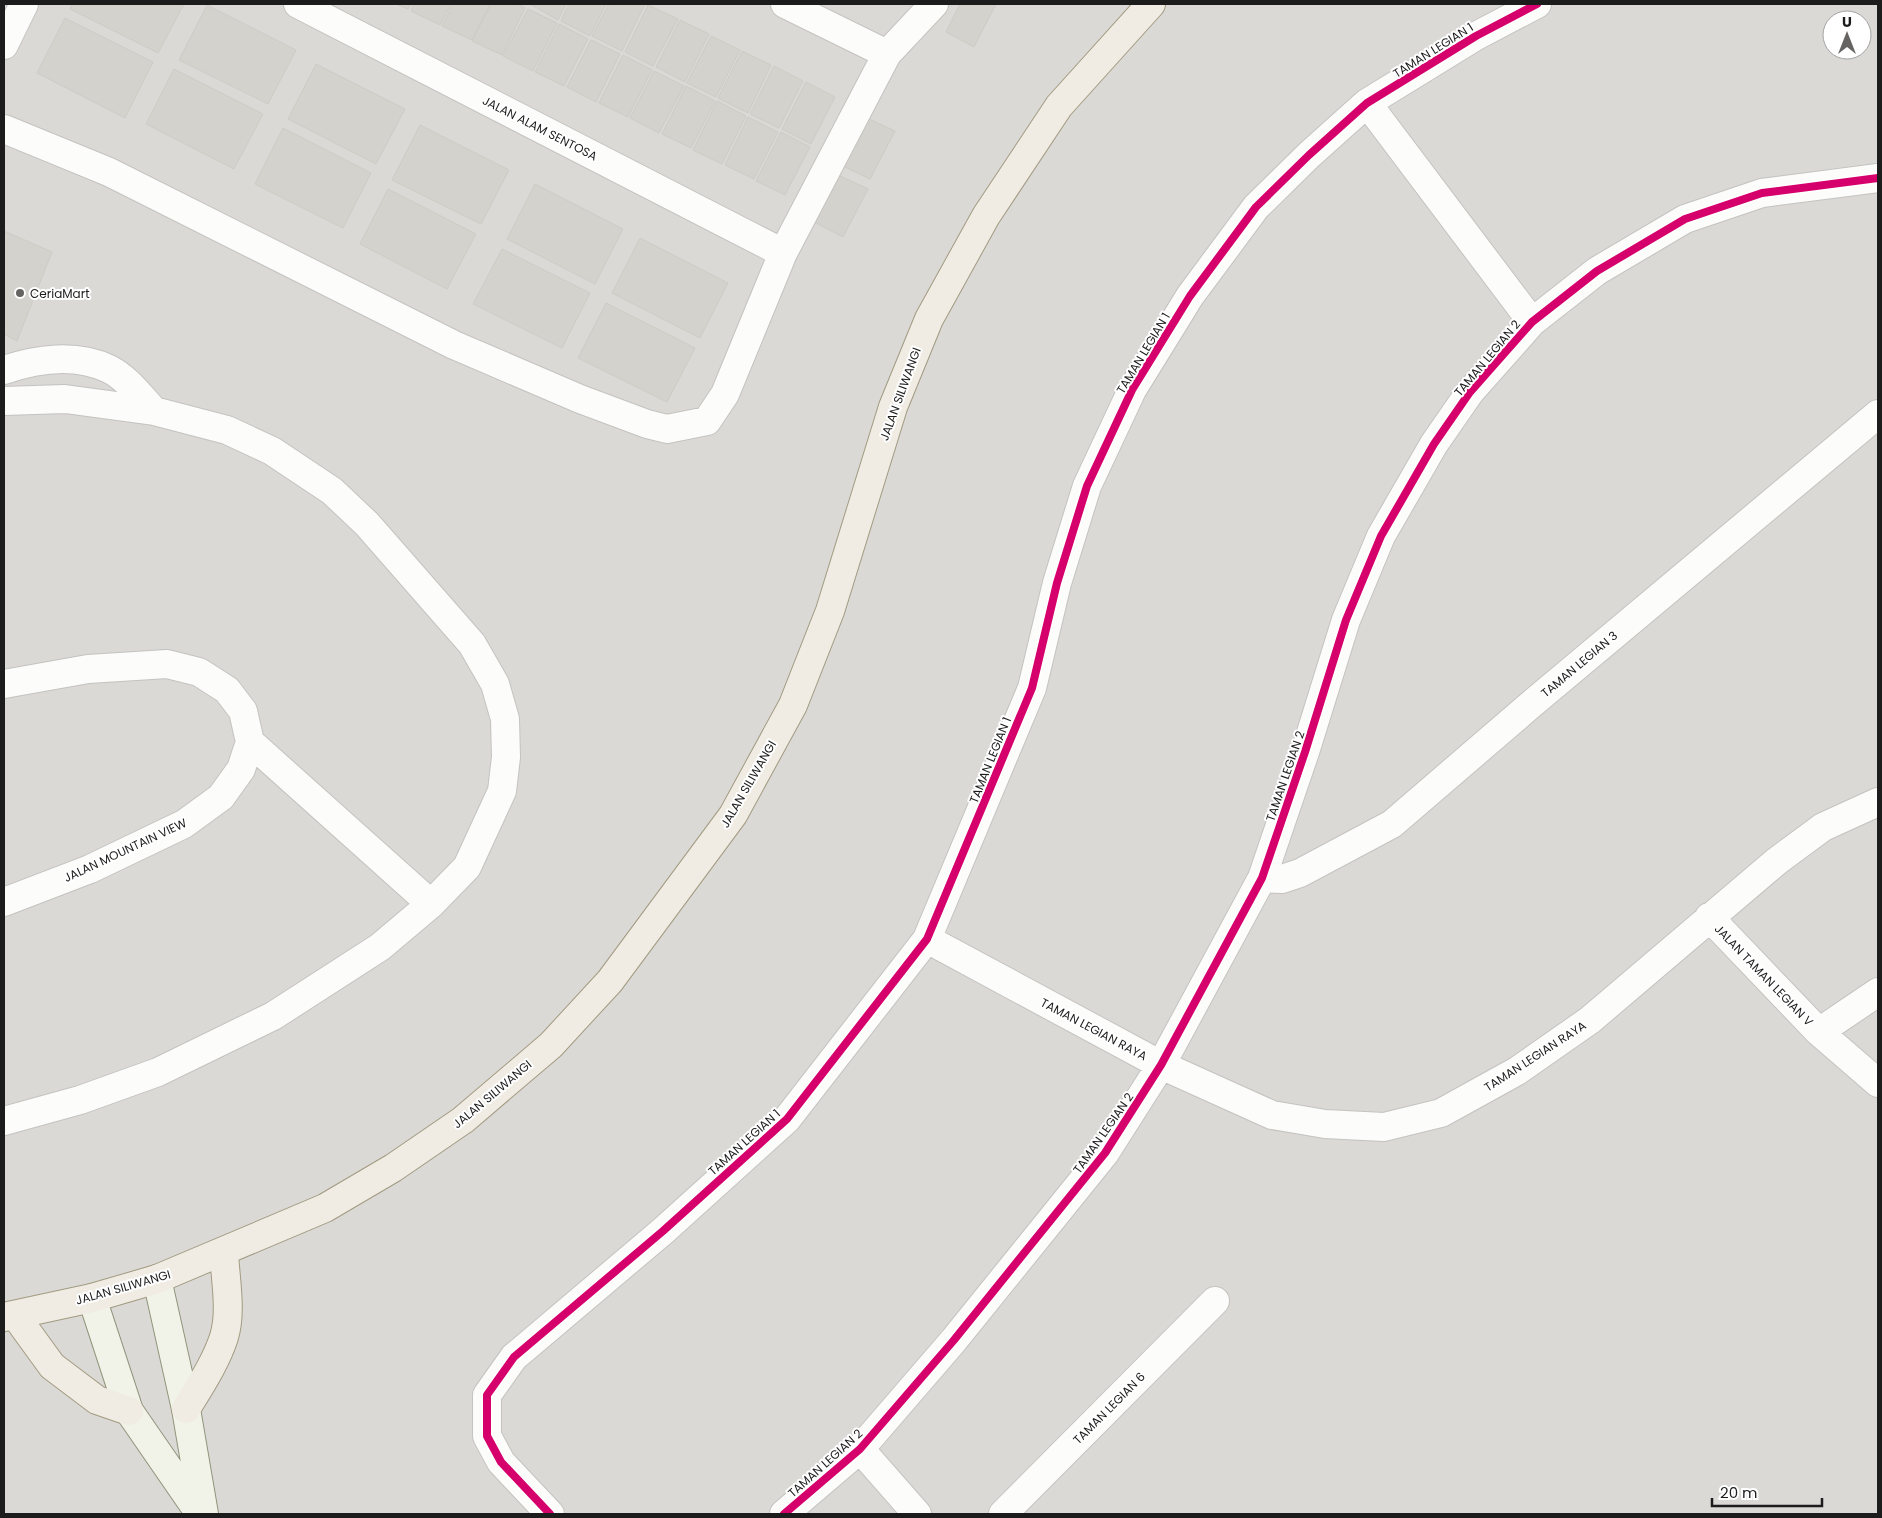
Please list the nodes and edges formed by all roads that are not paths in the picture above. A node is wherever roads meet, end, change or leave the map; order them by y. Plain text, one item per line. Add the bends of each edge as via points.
1 (24, 4) edge
2 (298, 4) edge
3 (785, 4) edge
4 (934, 4) edge
5 (1151, 4) edge
6 (1537, 4) edge
7 (4, 46) edge
8 (887, 54) junction
9 (1367, 103) junction
10 (4, 129) edge
11 (1878, 178) edge
12 (783, 253) junction
13 (1532, 322) junction
14 (4, 370) edge
15 (4, 401) edge
16 (154, 411) junction
17 (1878, 414) edge
18 (4, 684) edge
19 (250, 742) junction
20 (1878, 802) edge
21 (1262, 878) junction
22 (4, 902) edge
23 (432, 904) junction
24 (1709, 917) junction
25 (927, 939) junction
26 (1878, 992) edge
27 (1820, 1032) junction
28 (1161, 1065) junction
29 (1878, 1083) edge
30 (4, 1121) edge
31 (224, 1252) junction
32 (157, 1279) junction
33 (92, 1298) junction
34 (1215, 1301) dead end
35 (10, 1316) edge
36 (186, 1409) junction
37 (129, 1411) junction
38 (860, 1449) junction
39 (200, 1514) edge
40 (204, 1514) edge
41 (550, 1514) edge
42 (784, 1514) edge
43 (917, 1514) edge
44 (1004, 1514) edge

1 - 7 street
2 - 12 street, JALAN ALAM SENTOSA
3 - 8 street
4 - 8 street
5 - 31 main road, JALAN SILIWANGI via 1059,106 986,216 929,319 893,407 830,611 793,705 733,816 663,912 610,981 551,1045 462,1120 393,1168 325,1208
6 - 9 street, TAMAN LEGIAN 1 via 1476,36
8 - 12 street
9 - 13 street
9 - 25 street, TAMAN LEGIAN 1 via 1256,207 1190,296 1132,390 1087,486 1057,583 1032,688
10 - 12 street via 108,172 454,345 580,399 667,429 707,421 725,394
11 - 13 street, TAMAN LEGIAN 2 via 1762,193 1685,219 1597,271
13 - 21 street, TAMAN LEGIAN 2 via 1470,392 1434,444 1381,536 1346,620
14 - 16 street via 51,359 77,360 108,369 129,384
15 - 16 street via 65,399
16 - 23 street via 227,430 272,451 332,491 367,524 472,644 495,684 504,719 506,757 502,791 467,867
17 - 21 street, TAMAN LEGIAN 3 via 1392,824 1300,873 1282,879
18 - 19 street via 88,669 167,664 199,672 227,690 243,711
19 - 22 street, JALAN MOUNTAIN VIEW via 241,769 221,797 184,824 90,869
19 - 23 street
20 - 24 street, TAMAN LEGIAN RAYA via 1823,827
21 - 28 street, TAMAN LEGIAN 2
23 - 30 street via 380,947 273,1016 158,1072 80,1100
24 - 27 street, JALAN TAMAN LEGIAN V
24 - 28 street, TAMAN LEGIAN RAYA via 1590,1020 1517,1071 1441,1114 1384,1127 1325,1124 1272,1115
25 - 28 street, TAMAN LEGIAN RAYA
25 - 41 street, TAMAN LEGIAN 1 via 787,1119 663,1231 514,1356 488,1395 488,1436 496,1454
26 - 27 street, JALAN TAMAN LEGIAN V
27 - 29 street, JALAN TAMAN LEGIAN V
28 - 38 street, TAMAN LEGIAN 2 via 1105,1153 1057,1215
31 - 32 main road, JALAN SILIWANGI
31 - 36 main road via 227,1306 224,1336
32 - 33 main road, JALAN SILIWANGI
32 - 36 street
33 - 35 main road, JALAN SILIWANGI
33 - 37 street
34 - 44 street, TAMAN LEGIAN 6
35 - 37 main road via 52,1366 97,1400
36 - 40 street
37 - 39 street
38 - 42 street, TAMAN LEGIAN 2
38 - 43 street

